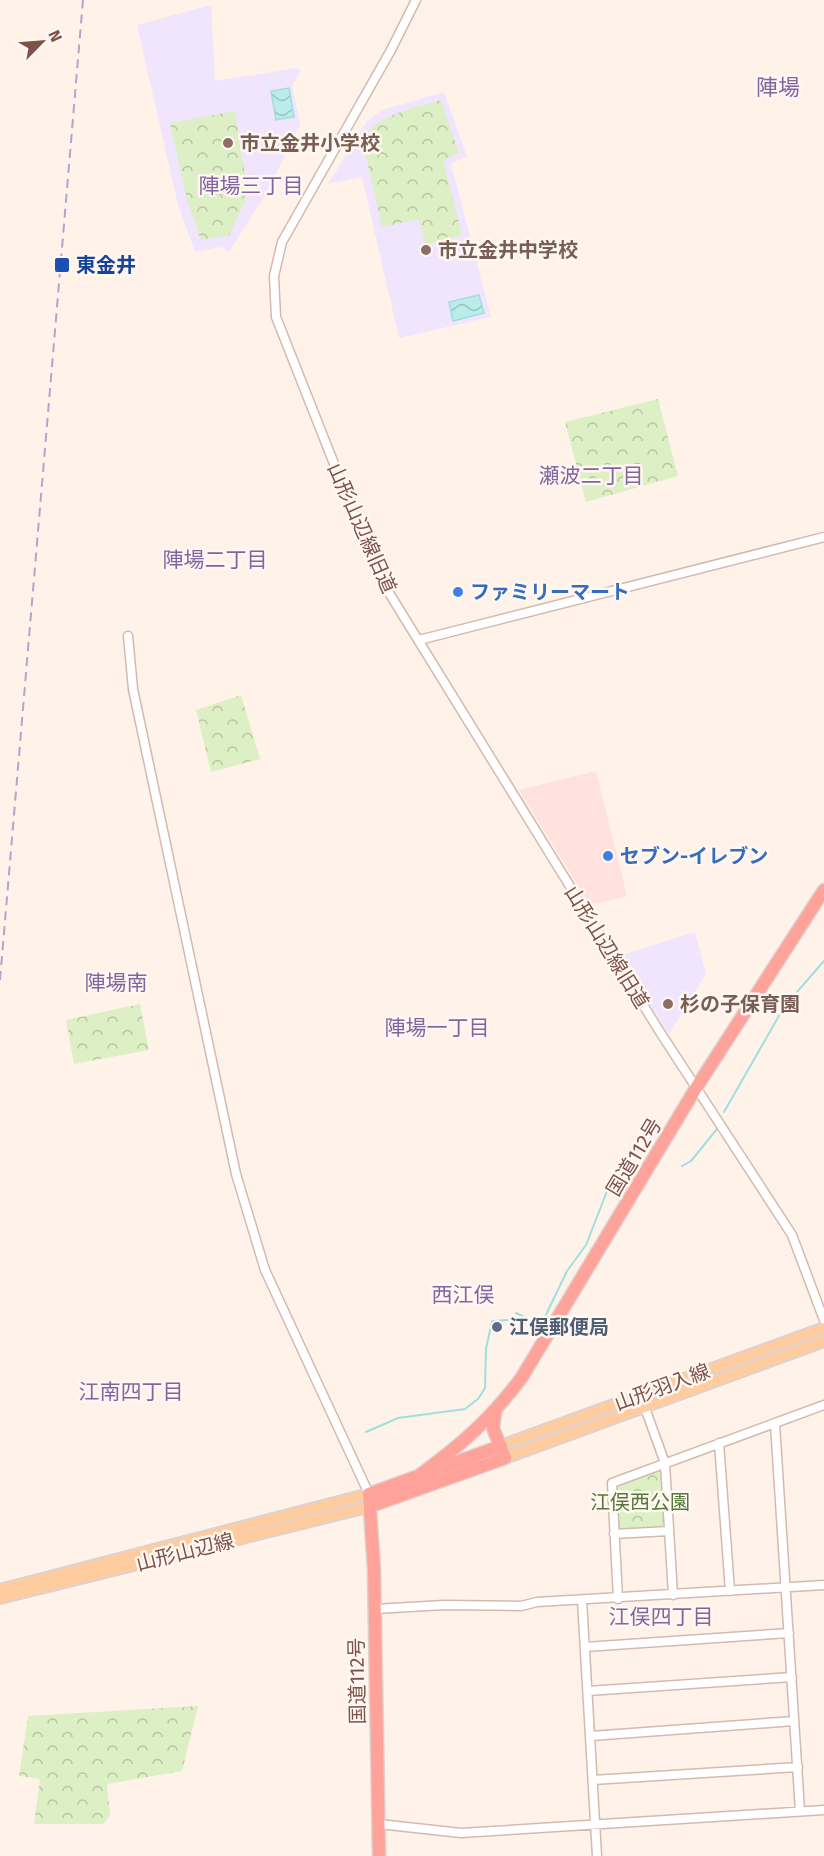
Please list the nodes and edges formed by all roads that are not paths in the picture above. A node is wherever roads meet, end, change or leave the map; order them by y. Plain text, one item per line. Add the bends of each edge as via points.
1 (416, 0) edge
2 (824, 537) edge
3 (129, 636) dead end
4 (419, 640) junction
5 (824, 890) edge
6 (696, 1088) junction
7 (824, 1320) edge
8 (824, 1328) edge
9 (824, 1341) edge
10 (824, 1406) edge
11 (645, 1408) junction
12 (495, 1413) junction
13 (775, 1424) junction
14 (719, 1443) junction
15 (503, 1452) junction
16 (665, 1463) junction
17 (417, 1477) junction
18 (370, 1500) junction
19 (669, 1531) junction
20 (614, 1534) junction
21 (227, 1537) junction
22 (824, 1585) edge
23 (787, 1587) junction
24 (0, 1590) edge
25 (730, 1591) junction
26 (673, 1594) junction
27 (0, 1598) edge
28 (618, 1599) junction
29 (582, 1600) junction
30 (375, 1609) junction
31 (789, 1633) junction
32 (585, 1647) junction
33 (792, 1677) junction
34 (588, 1690) junction
35 (795, 1721) junction
36 (591, 1736) junction
37 (798, 1767) junction
38 (593, 1780) junction
39 (824, 1810) edge
40 (800, 1811) junction
41 (379, 1824) junction
42 (595, 1824) junction
43 (379, 1856) edge
44 (597, 1856) edge

1 - 4 street, 山形山辺線旧道 via 282,242 273,294 283,340 361,536 378,575
2 - 4 street
3 - 18 street via 133,689 249,1220 265,1270
4 - 6 street, 山形山辺線旧道
5 - 6 highway, 国道112号
6 - 7 street, 山形山辺線旧道 via 792,1235
6 - 12 highway, 国道112号 via 522,1377
8 - 15 main road, 山形羽入線
9 - 11 main road, 山形羽入線
10 - 13 street
11 - 15 main road, 山形羽入線
11 - 16 street
12 - 15 highway via 493,1428
12 - 17 highway, 国道112号
13 - 14 street
13 - 23 street
14 - 16 street
14 - 25 street
15 - 17 highway
15 - 18 highway
16 - 19 street
16 - 20 street via 612,1483
17 - 18 highway
18 - 21 main road, 山形山辺線
18 - 30 highway, 国道112号
19 - 20 street
19 - 26 street
20 - 28 street
21 - 24 main road, 山形山辺線
21 - 27 main road, 山形山辺線
22 - 23 street
23 - 25 street
23 - 31 street
25 - 26 street
26 - 28 street
28 - 29 street
29 - 30 street via 521,1606
29 - 32 street
30 - 41 highway, 国道112号
31 - 32 street
31 - 33 street
32 - 34 street
33 - 34 street
33 - 35 street
34 - 36 street
35 - 36 street
35 - 37 street
36 - 38 street
37 - 38 street
37 - 40 street
38 - 42 street
39 - 40 street
40 - 42 street
41 - 42 street via 461,1833
41 - 43 highway, 国道112号
42 - 44 street

